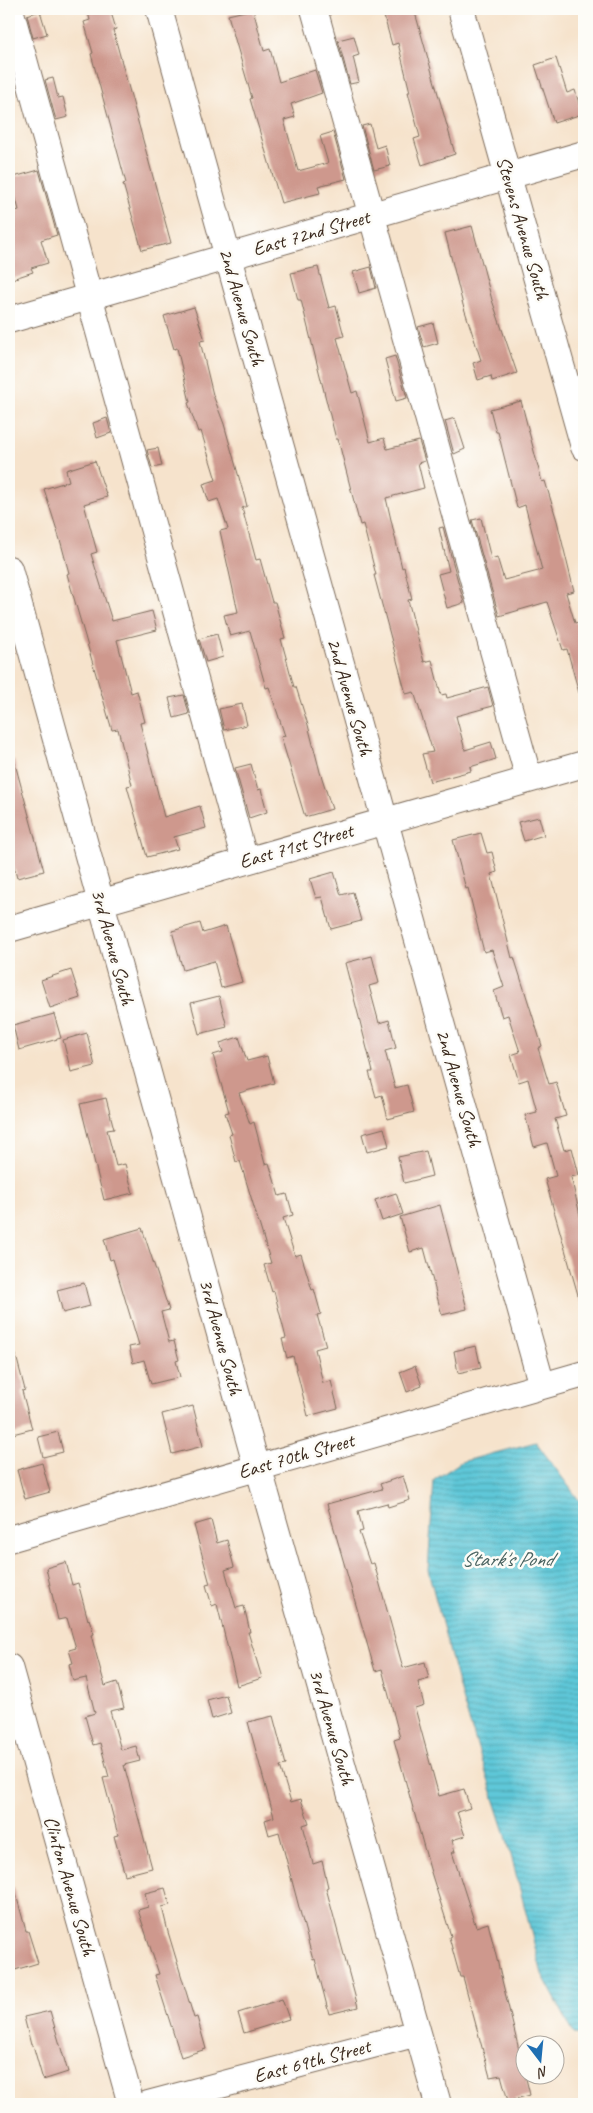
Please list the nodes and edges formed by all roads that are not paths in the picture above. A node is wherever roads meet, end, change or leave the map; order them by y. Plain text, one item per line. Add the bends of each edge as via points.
1 (10, 9) edge
2 (159, 9) edge
3 (314, 9) edge
4 (462, 9) edge
5 (584, 154) edge
6 (508, 176) junction
7 (372, 215) junction
8 (228, 257) junction
9 (90, 297) junction
10 (9, 320) edge
11 (584, 447) edge
12 (9, 569) edge
13 (584, 764) edge
14 (529, 780) junction
15 (385, 821) junction
16 (245, 861) junction
17 (101, 902) junction
18 (9, 929) edge
19 (584, 1374) edge
20 (542, 1386) junction
21 (257, 1468) junction
22 (9, 1539) edge
23 (9, 1667) edge
24 (418, 2033) junction
25 (131, 2104) edge
26 (148, 2104) edge
27 (438, 2104) edge

1 - 9 street
2 - 8 street, 2nd Avenue South
3 - 7 street
4 - 6 street, Stevens Avenue South
5 - 6 street, East 72nd Street
6 - 7 street, East 72nd Street
6 - 11 street, Stevens Avenue South
7 - 8 street, East 72nd Street
7 - 14 street
8 - 9 street, East 72nd Street
8 - 15 street, 2nd Avenue South
9 - 10 street, East 72nd Street
9 - 16 street
12 - 17 street, 3rd Avenue South
13 - 14 street, East 71st Street
14 - 15 street, East 71st Street
15 - 16 street, East 71st Street
15 - 20 street, 2nd Avenue South
16 - 17 street, East 71st Street
17 - 18 street, East 71st Street
17 - 21 street, 3rd Avenue South
19 - 20 street, East 70th Street
20 - 21 street, East 70th Street
21 - 22 street, East 70th Street
21 - 24 street, 3rd Avenue South
23 - 25 street, Clinton Avenue South
24 - 26 street, East 69th Street
24 - 27 street, 3rd Avenue South

